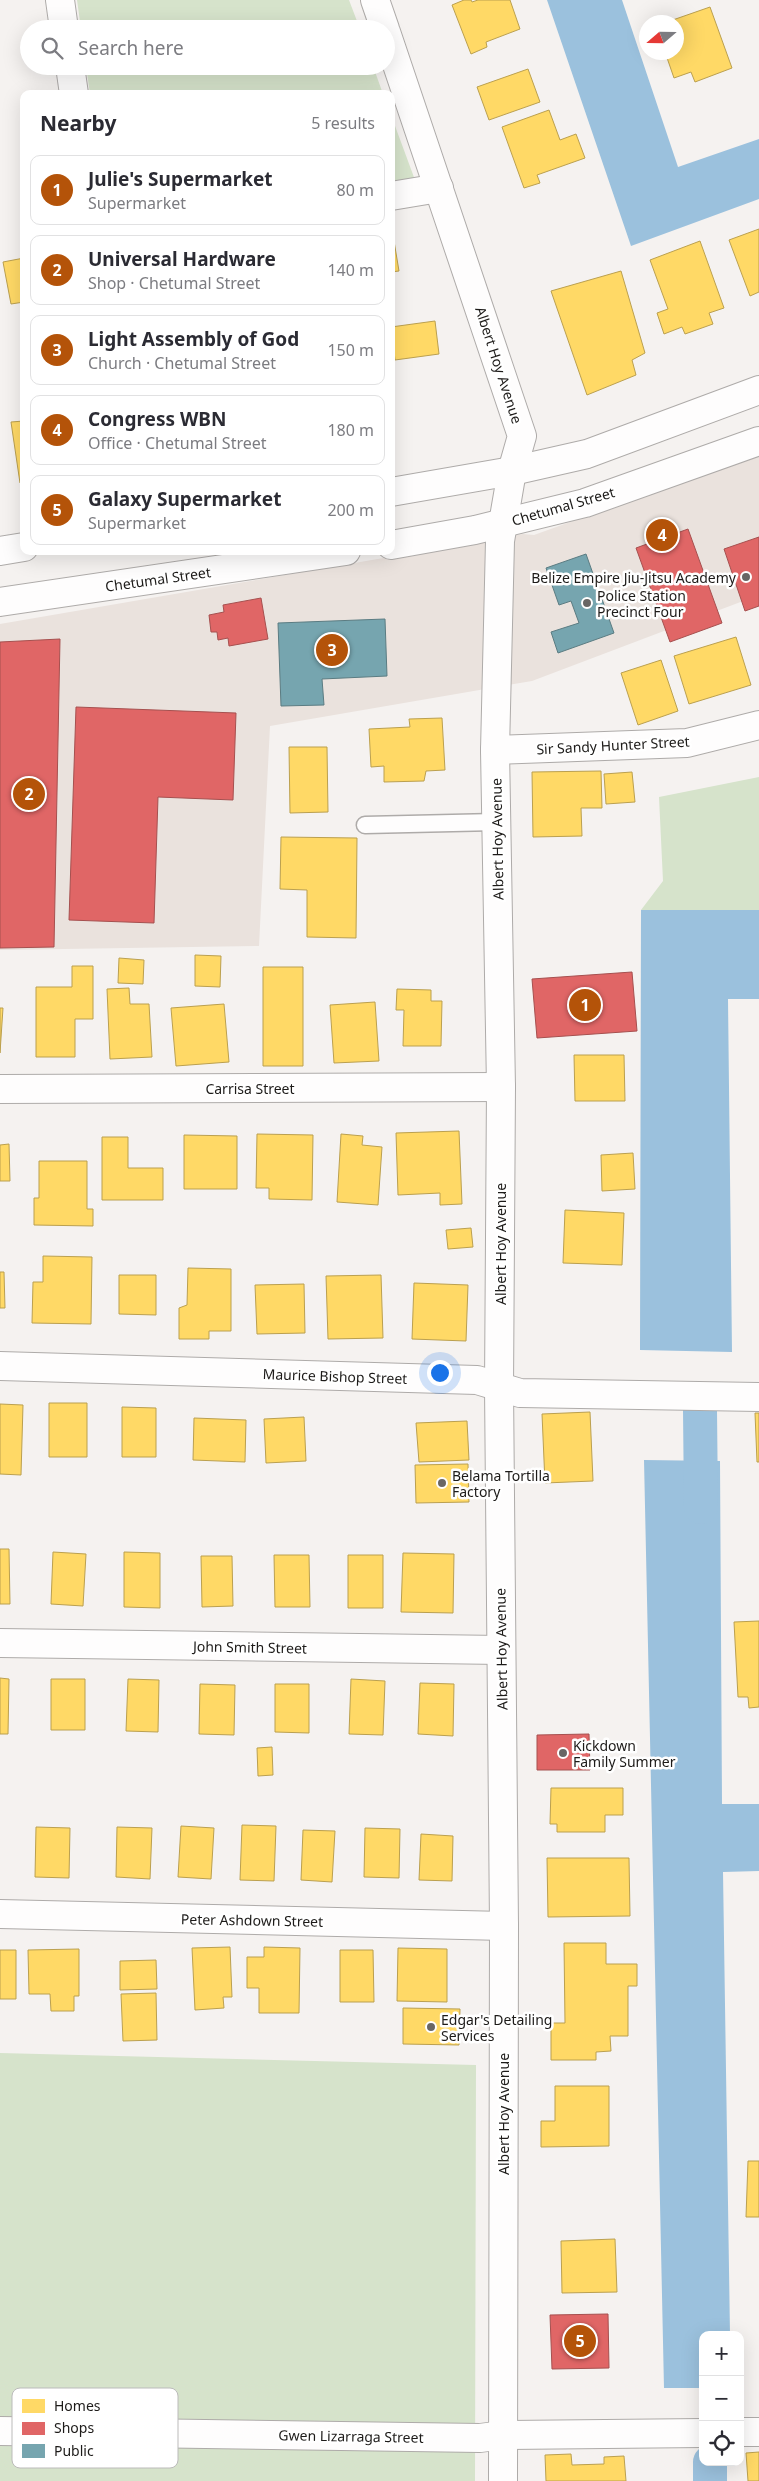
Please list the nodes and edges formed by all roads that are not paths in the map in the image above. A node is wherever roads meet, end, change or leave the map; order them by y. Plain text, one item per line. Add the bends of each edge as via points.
1 (60, 0) edge
2 (376, 0) edge
3 (63, 20) edge
4 (383, 20) edge
5 (395, 57) edge
6 (71, 75) edge
7 (73, 90) edge
8 (439, 188) junction
9 (395, 195) edge
10 (759, 390) edge
11 (759, 441) edge
12 (512, 471) junction
13 (395, 491) edge
14 (504, 523) junction
15 (395, 544) edge
16 (20, 548) edge
17 (0, 550) edge
18 (319, 555) edge
19 (0, 602) edge
20 (759, 725) edge
21 (495, 750) junction
22 (496, 822) junction
23 (365, 825) dead end
24 (501, 1087) junction
25 (0, 1089) edge
26 (0, 1366) edge
27 (499, 1386) junction
28 (759, 1397) edge
29 (0, 1643) edge
30 (501, 1650) junction
31 (0, 1914) edge
32 (504, 1926) junction
33 (744, 2432) edge
34 (759, 2432) edge
35 (699, 2433) edge
36 (178, 2434) edge
37 (503, 2435) junction
38 (503, 2481) edge

1 - 3 main road
2 - 4 main road, Albert Hoy Avenue
5 - 8 main road, Albert Hoy Avenue
6 - 7 main road
8 - 9 main road
8 - 12 main road, Albert Hoy Avenue via 522,436
10 - 12 main road via 588,454
11 - 14 main road, Chetumal Street via 585,503
12 - 13 main road
12 - 14 main road, Albert Hoy Avenue
14 - 15 main road, Chetumal Street
14 - 21 main road, Albert Hoy Avenue via 500,541
16 - 17 main road
18 - 19 main road, Chetumal Street
20 - 21 main road, Sir Sandy Hunter Street via 687,743
21 - 22 main road, Albert Hoy Avenue
22 - 23 lane
22 - 24 main road, Albert Hoy Avenue
24 - 25 main road, Carrisa Street
24 - 27 main road, Albert Hoy Avenue
26 - 27 main road, Maurice Bishop Street via 477,1380
27 - 28 main road, Maurice Bishop Street via 520,1393
27 - 30 main road, Albert Hoy Avenue
29 - 30 main road, John Smith Street
30 - 32 main road, Albert Hoy Avenue
31 - 32 main road, Peter Ashdown Street
32 - 37 main road, Albert Hoy Avenue
33 - 34 main road
35 - 37 main road, Gwen Lizarraga Street
36 - 37 main road, Gwen Lizarraga Street via 480,2438
37 - 38 main road, Albert Hoy Avenue

